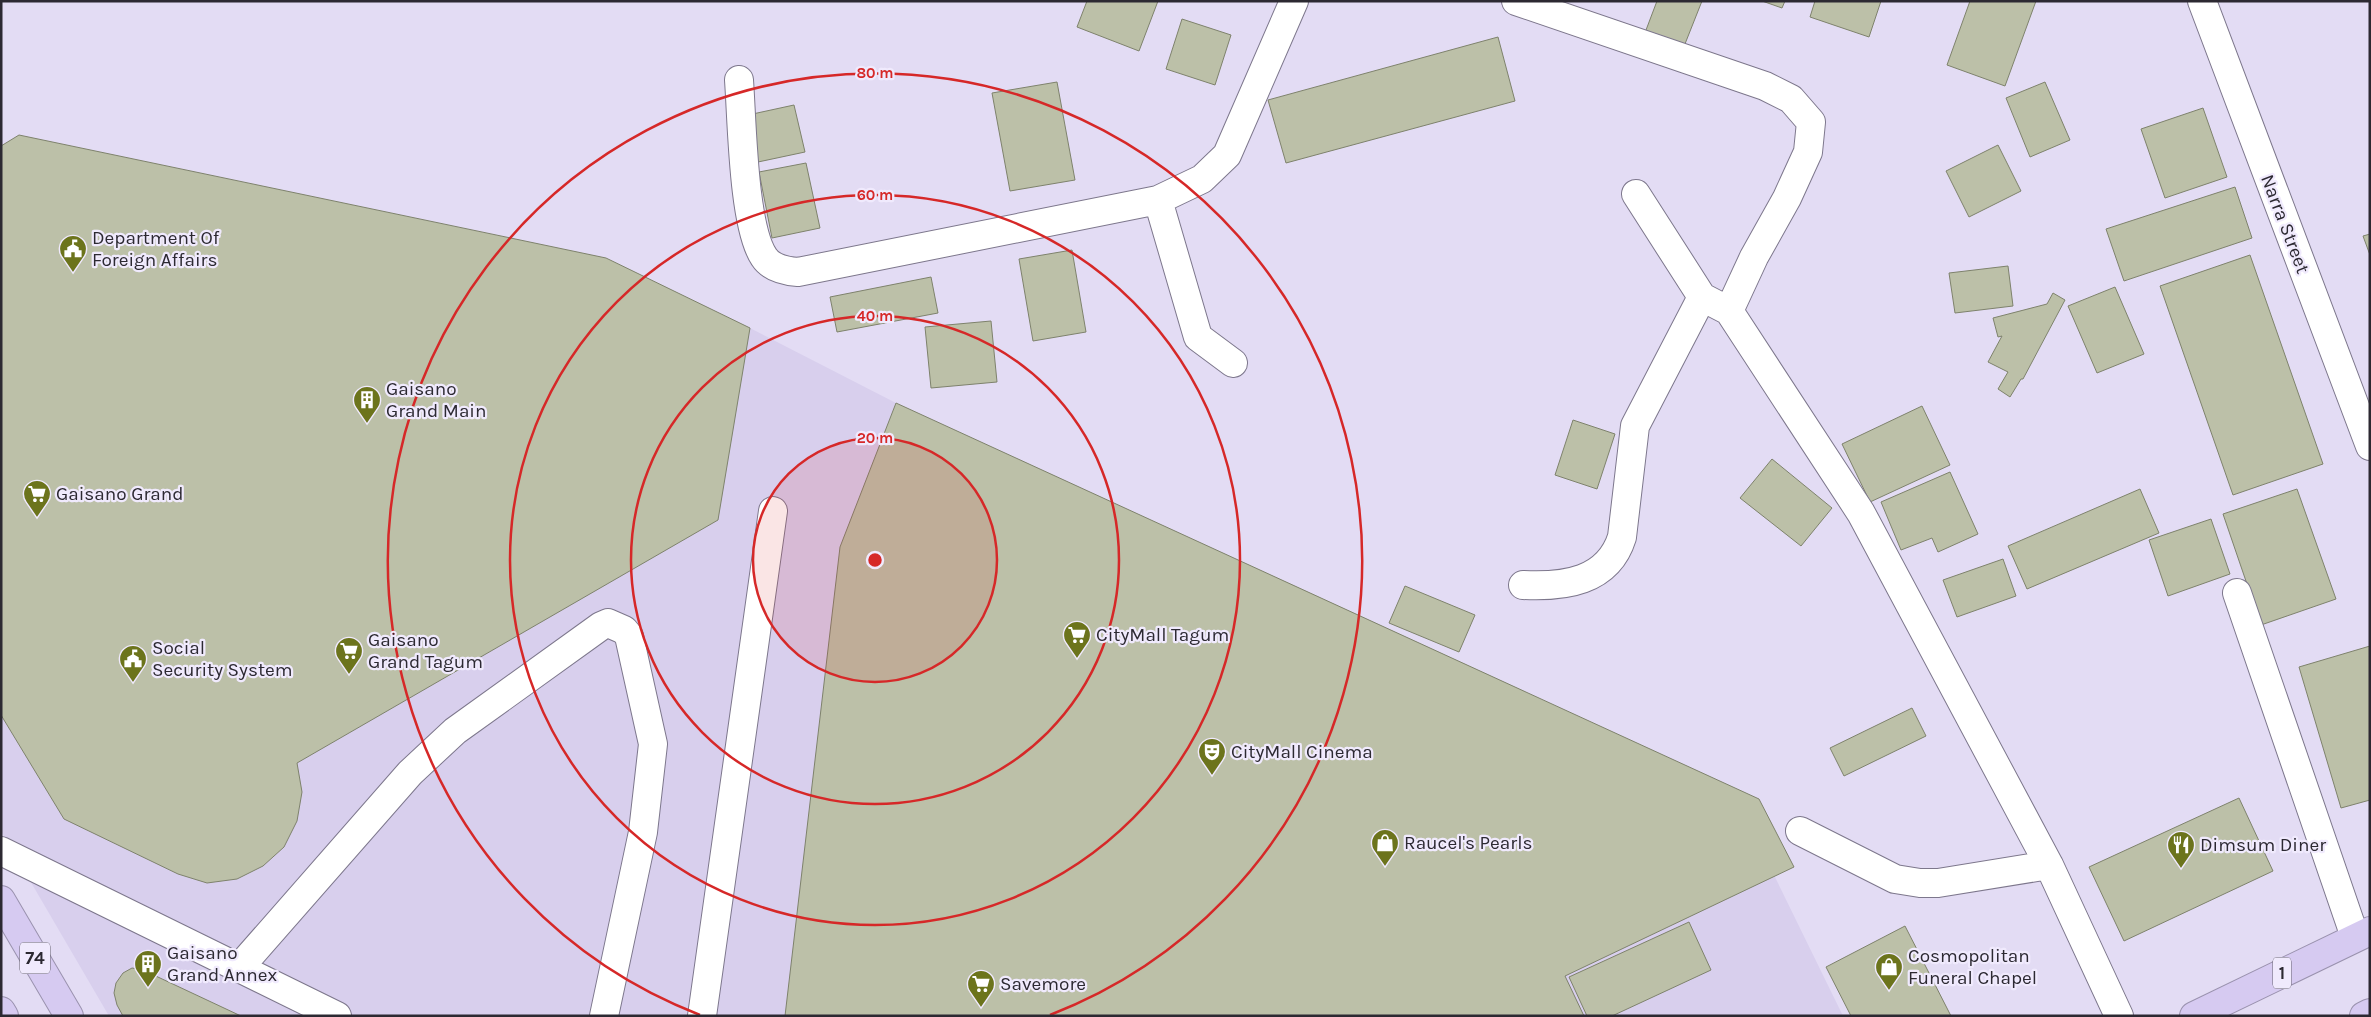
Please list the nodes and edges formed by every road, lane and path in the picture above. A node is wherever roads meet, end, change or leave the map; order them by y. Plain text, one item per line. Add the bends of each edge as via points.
1 (1294, 1) edge
2 (1516, 1) edge
3 (2202, 1) edge
4 (739, 80) dead end
5 (1636, 194) dead end
6 (1158, 200) junction
7 (1702, 297) junction
8 (1729, 311) junction
9 (1234, 362) dead end
10 (2370, 446) edge
11 (773, 511) dead end
12 (1523, 585) dead end
13 (2237, 593) dead end
14 (1800, 831) dead end
15 (1, 851) edge
16 (2049, 865) junction
17 (1, 900) edge
18 (2363, 934) edge
19 (239, 968) junction
20 (1, 1011) edge
21 (2370, 1013) edge
22 (4, 1016) edge
23 (69, 1016) edge
24 (337, 1016) edge
25 (604, 1016) edge
26 (702, 1016) edge
27 (2119, 1016) edge
28 (2194, 1016) edge
29 (2364, 1016) edge

1 - 6 street via 1227,155 1202,180
2 - 8 street via 1765,86 1791,100 1811,122 1808,152
3 - 10 street, Narra Street
4 - 6 street via 746,181 756,238 764,257 785,270 798,272
5 - 7 street
6 - 9 street via 1198,337
7 - 8 street
7 - 12 street via 1635,426 1618,551 1588,578 1551,586
8 - 16 street via 1861,513
11 - 26 street
13 - 18 street
14 - 16 street via 1895,878 1920,883
15 - 19 street
16 - 27 street
17 - 23 highway, 74
18 - 28 highway, 1
19 - 24 street
19 - 25 street via 410,773 455,731 608,623 629,636 653,744 642,832
20 - 22 highway
21 - 29 highway

